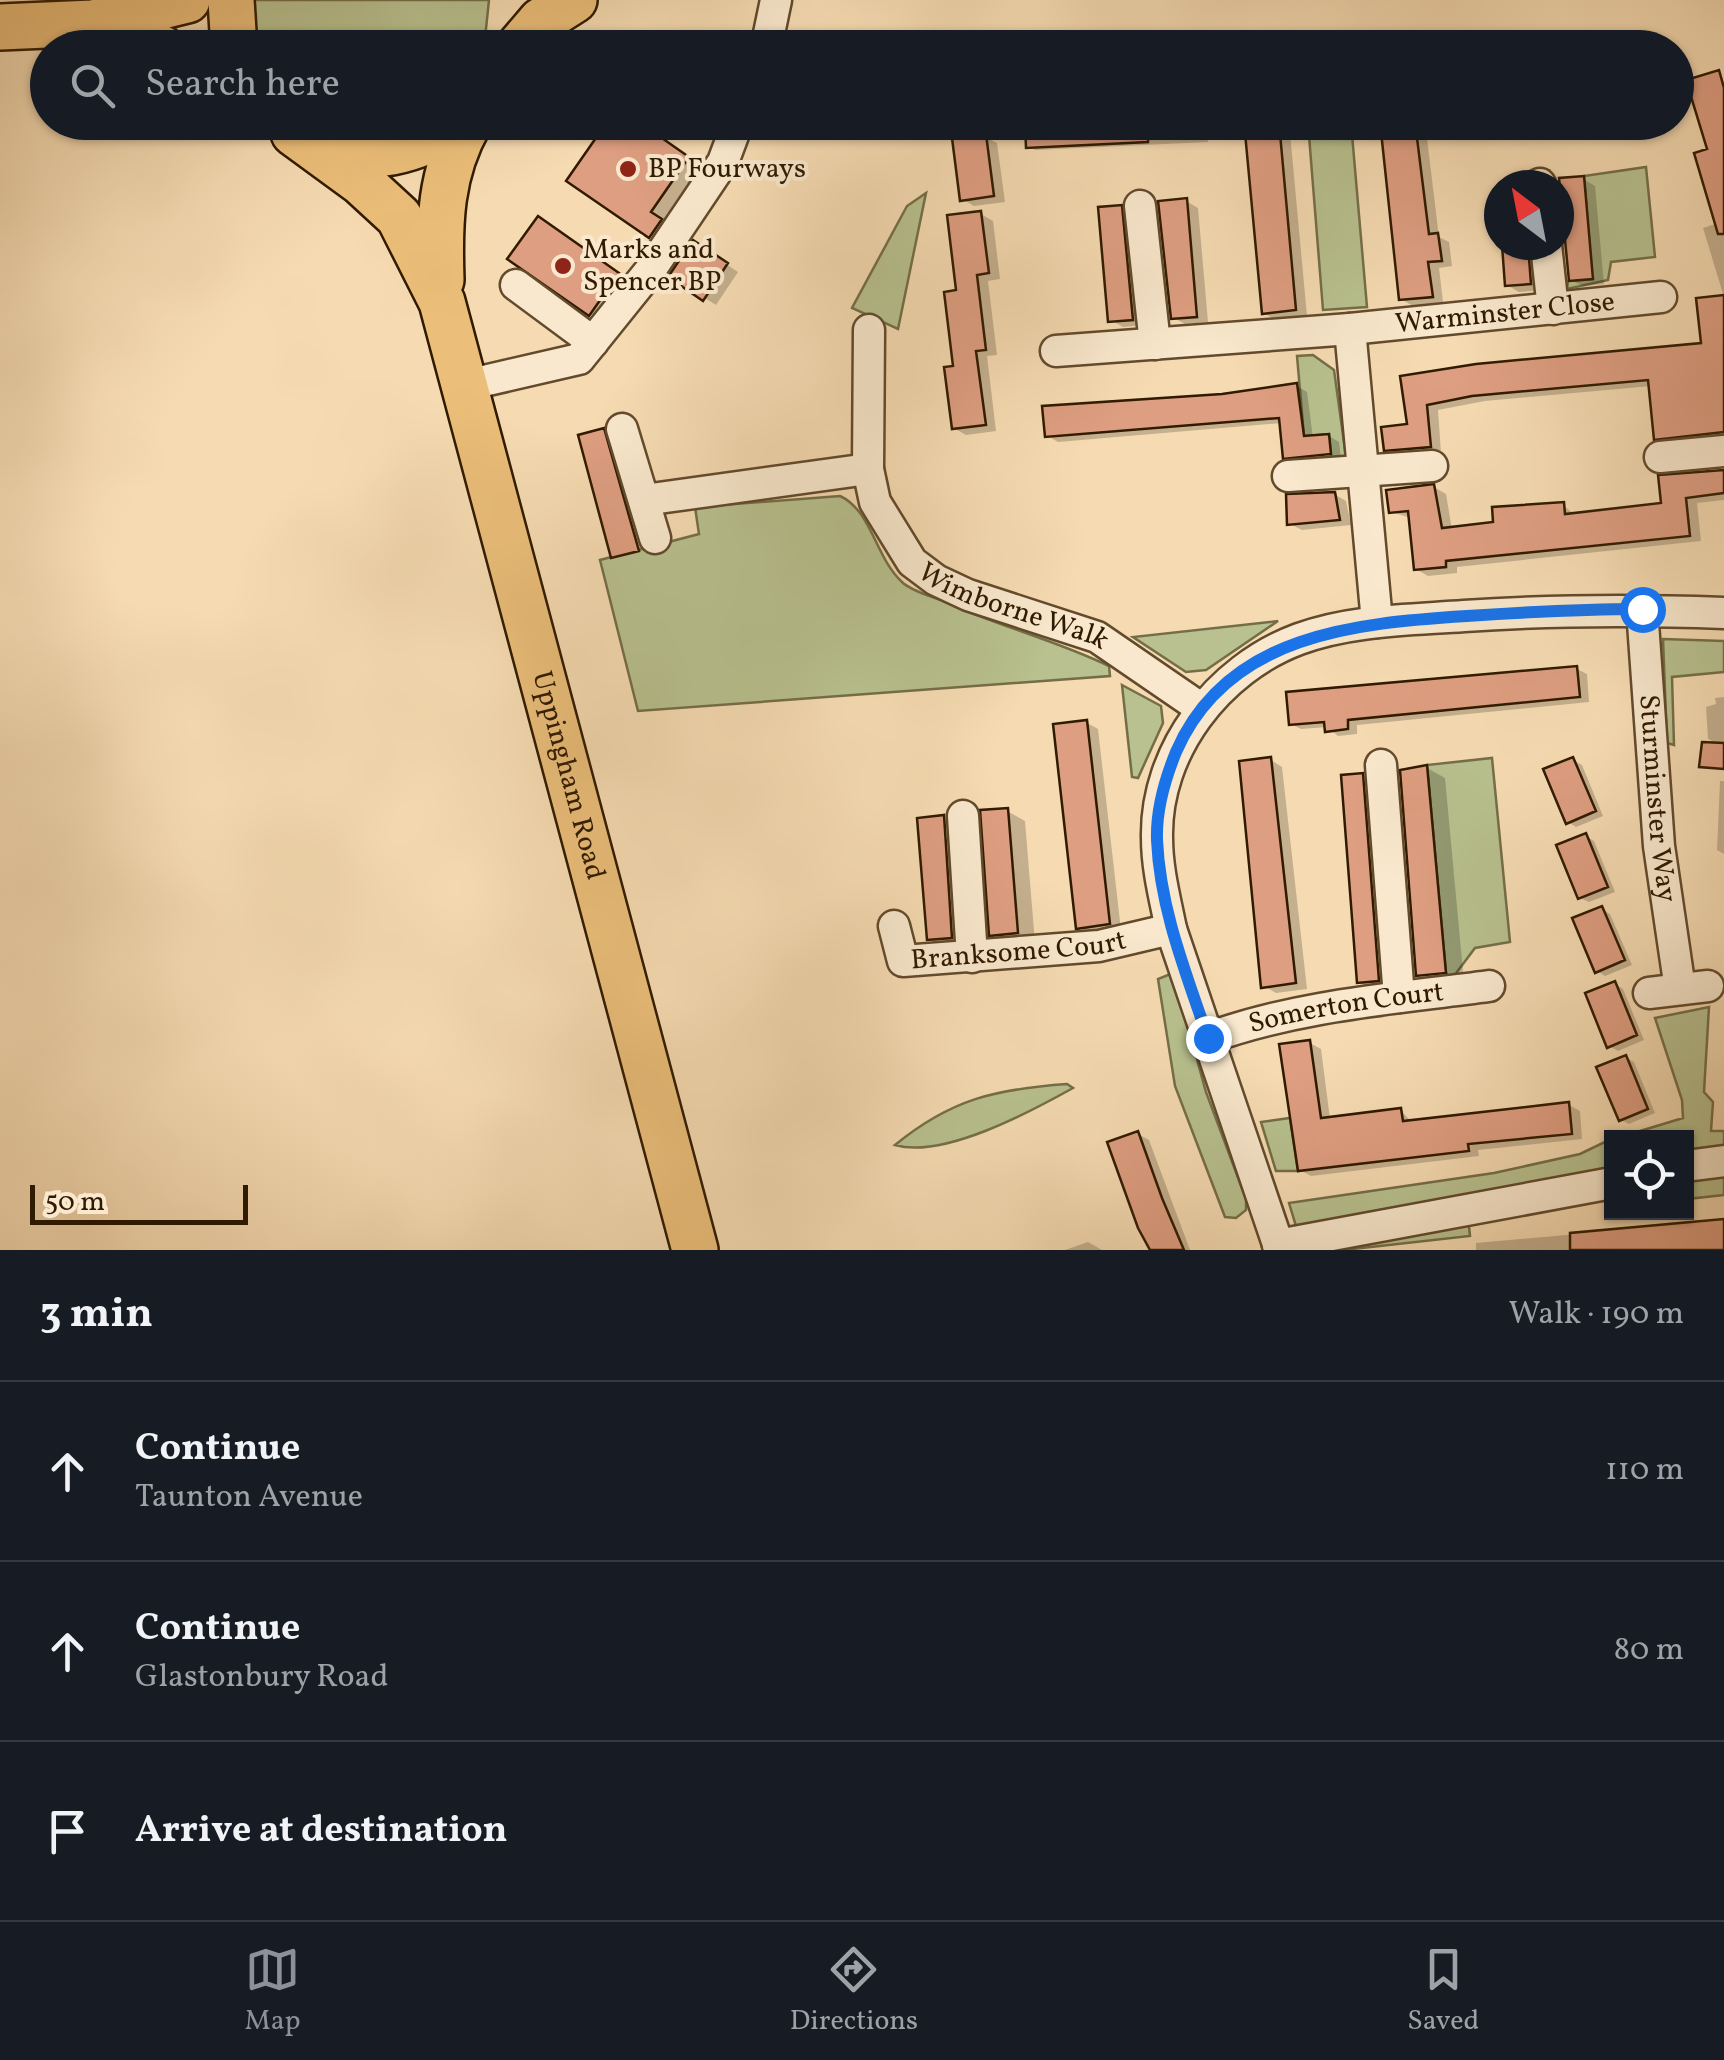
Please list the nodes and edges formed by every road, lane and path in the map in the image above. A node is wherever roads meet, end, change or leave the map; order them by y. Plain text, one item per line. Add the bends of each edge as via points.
1 (187, 0) edge
2 (230, 0) edge
3 (509, 0) edge
4 (574, 0) edge
5 (776, 0) edge
6 (93, 22) junction
7 (0, 27) edge
8 (114, 30) edge
9 (232, 30) edge
10 (506, 30) edge
11 (534, 30) edge
12 (770, 30) edge
13 (304, 140) edge
14 (313, 140) edge
15 (430, 140) edge
16 (460, 140) edge
17 (731, 140) edge
18 (1140, 206) dead end
19 (1548, 260) edge
20 (516, 286) dead end
21 (1660, 297) dead end
22 (442, 302) junction
23 (1553, 309) junction
24 (1350, 328) junction
25 (869, 330) dead end
26 (593, 342) junction
27 (1155, 344) junction
28 (1056, 351) dead end
29 (462, 386) junction
30 (622, 429) dead end
31 (1724, 451) edge
32 (1660, 458) dead end
33 (1432, 466) dead end
34 (868, 470) junction
35 (1364, 471) junction
36 (1288, 476) dead end
37 (644, 500) junction
38 (655, 538) dead end
39 (1642, 609) junction
40 (1724, 614) edge
41 (1377, 622) junction
42 (1202, 709) junction
43 (1381, 765) dead end
44 (962, 816) dead end
45 (894, 926) dead end
46 (1171, 929) junction
47 (972, 957) junction
48 (1488, 986) dead end
49 (1649, 992) dead end
50 (1398, 998) junction
51 (1208, 1038) junction
52 (1724, 1161) edge
53 (1694, 1165) edge
54 (1604, 1184) edge
55 (1279, 1247) edge
56 (694, 1250) edge

1 - 6 highway
2 - 9 highway
3 - 10 highway
4 - 11 highway
5 - 12 street
6 - 7 highway
6 - 8 highway
13 - 22 highway, Uppingham Road via 400,217
14 - 15 highway via 377,155
16 - 22 highway, Uppingham Road via 442,194
17 - 26 street via 649,272
18 - 27 street
19 - 23 street
20 - 26 street
21 - 23 street, Warminster Close
22 - 29 highway, Uppingham Road
23 - 24 street, Warminster Close
24 - 27 street, Warminster Close
24 - 35 street
25 - 34 street, Wimborne Walk
26 - 29 street via 580,360
27 - 28 street, Warminster Close
29 - 56 highway, Uppingham Road
30 - 37 street
31 - 32 street
33 - 35 street
34 - 37 street
34 - 42 street, Wimborne Walk via 874,502 895,538 936,580 1097,637
35 - 36 street
35 - 41 street
37 - 38 street
39 - 40 street
39 - 41 street
39 - 49 street, Sturminster Way via 1659,846 1694,987
41 - 42 street via 1297,640 1263,656
42 - 46 street via 1184,734 1159,809 1158,856
43 - 50 street
44 - 47 street
45 - 47 street, Branksome Court via 903,961
46 - 47 street, Branksome Court via 1099,946
46 - 51 street
48 - 50 street, Somerton Court
50 - 51 street, Somerton Court via 1332,1003
51 - 55 street
52 - 53 street
54 - 55 street

